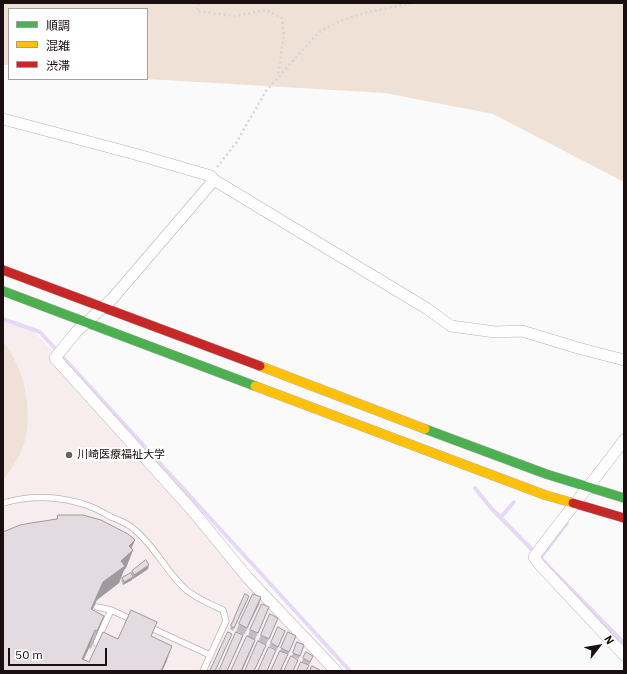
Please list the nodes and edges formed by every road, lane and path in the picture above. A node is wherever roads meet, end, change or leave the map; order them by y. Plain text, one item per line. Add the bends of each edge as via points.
1 (199, 3) edge
2 (413, 3) edge
3 (278, 77) junction
4 (3, 119) edge
5 (212, 178) junction
6 (3, 270) edge
7 (3, 291) edge
8 (102, 308) junction
9 (87, 322) junction
10 (624, 360) edge
11 (624, 440) edge
12 (588, 488) junction
13 (624, 498) edge
14 (3, 503) edge
15 (574, 504) junction
16 (624, 518) edge
17 (97, 607) edge
18 (112, 610) junction
19 (96, 643) edge
20 (210, 654) junction
21 (624, 655) edge
22 (203, 671) edge
23 (336, 671) edge

1 - 3 path via 197,11 235,16 266,10 282,18 284,33
2 - 3 path via 357,14 328,26 318,33
3 - 5 path via 266,91
4 - 5 street via 135,154
5 - 8 street
5 - 10 street via 426,308 451,326 495,332 522,332
6 - 8 street
7 - 9 street
8 - 9 street
8 - 12 street
9 - 15 street
9 - 23 street via 55,358 192,510 247,576
11 - 12 street
12 - 13 street
12 - 15 street
14 - 20 lane via 42,497 60,499 90,506 134,529 185,589 223,610 226,621
15 - 16 street
15 - 21 street via 537,553 538,564
17 - 18 lane
18 - 19 lane
18 - 20 lane
20 - 22 lane

